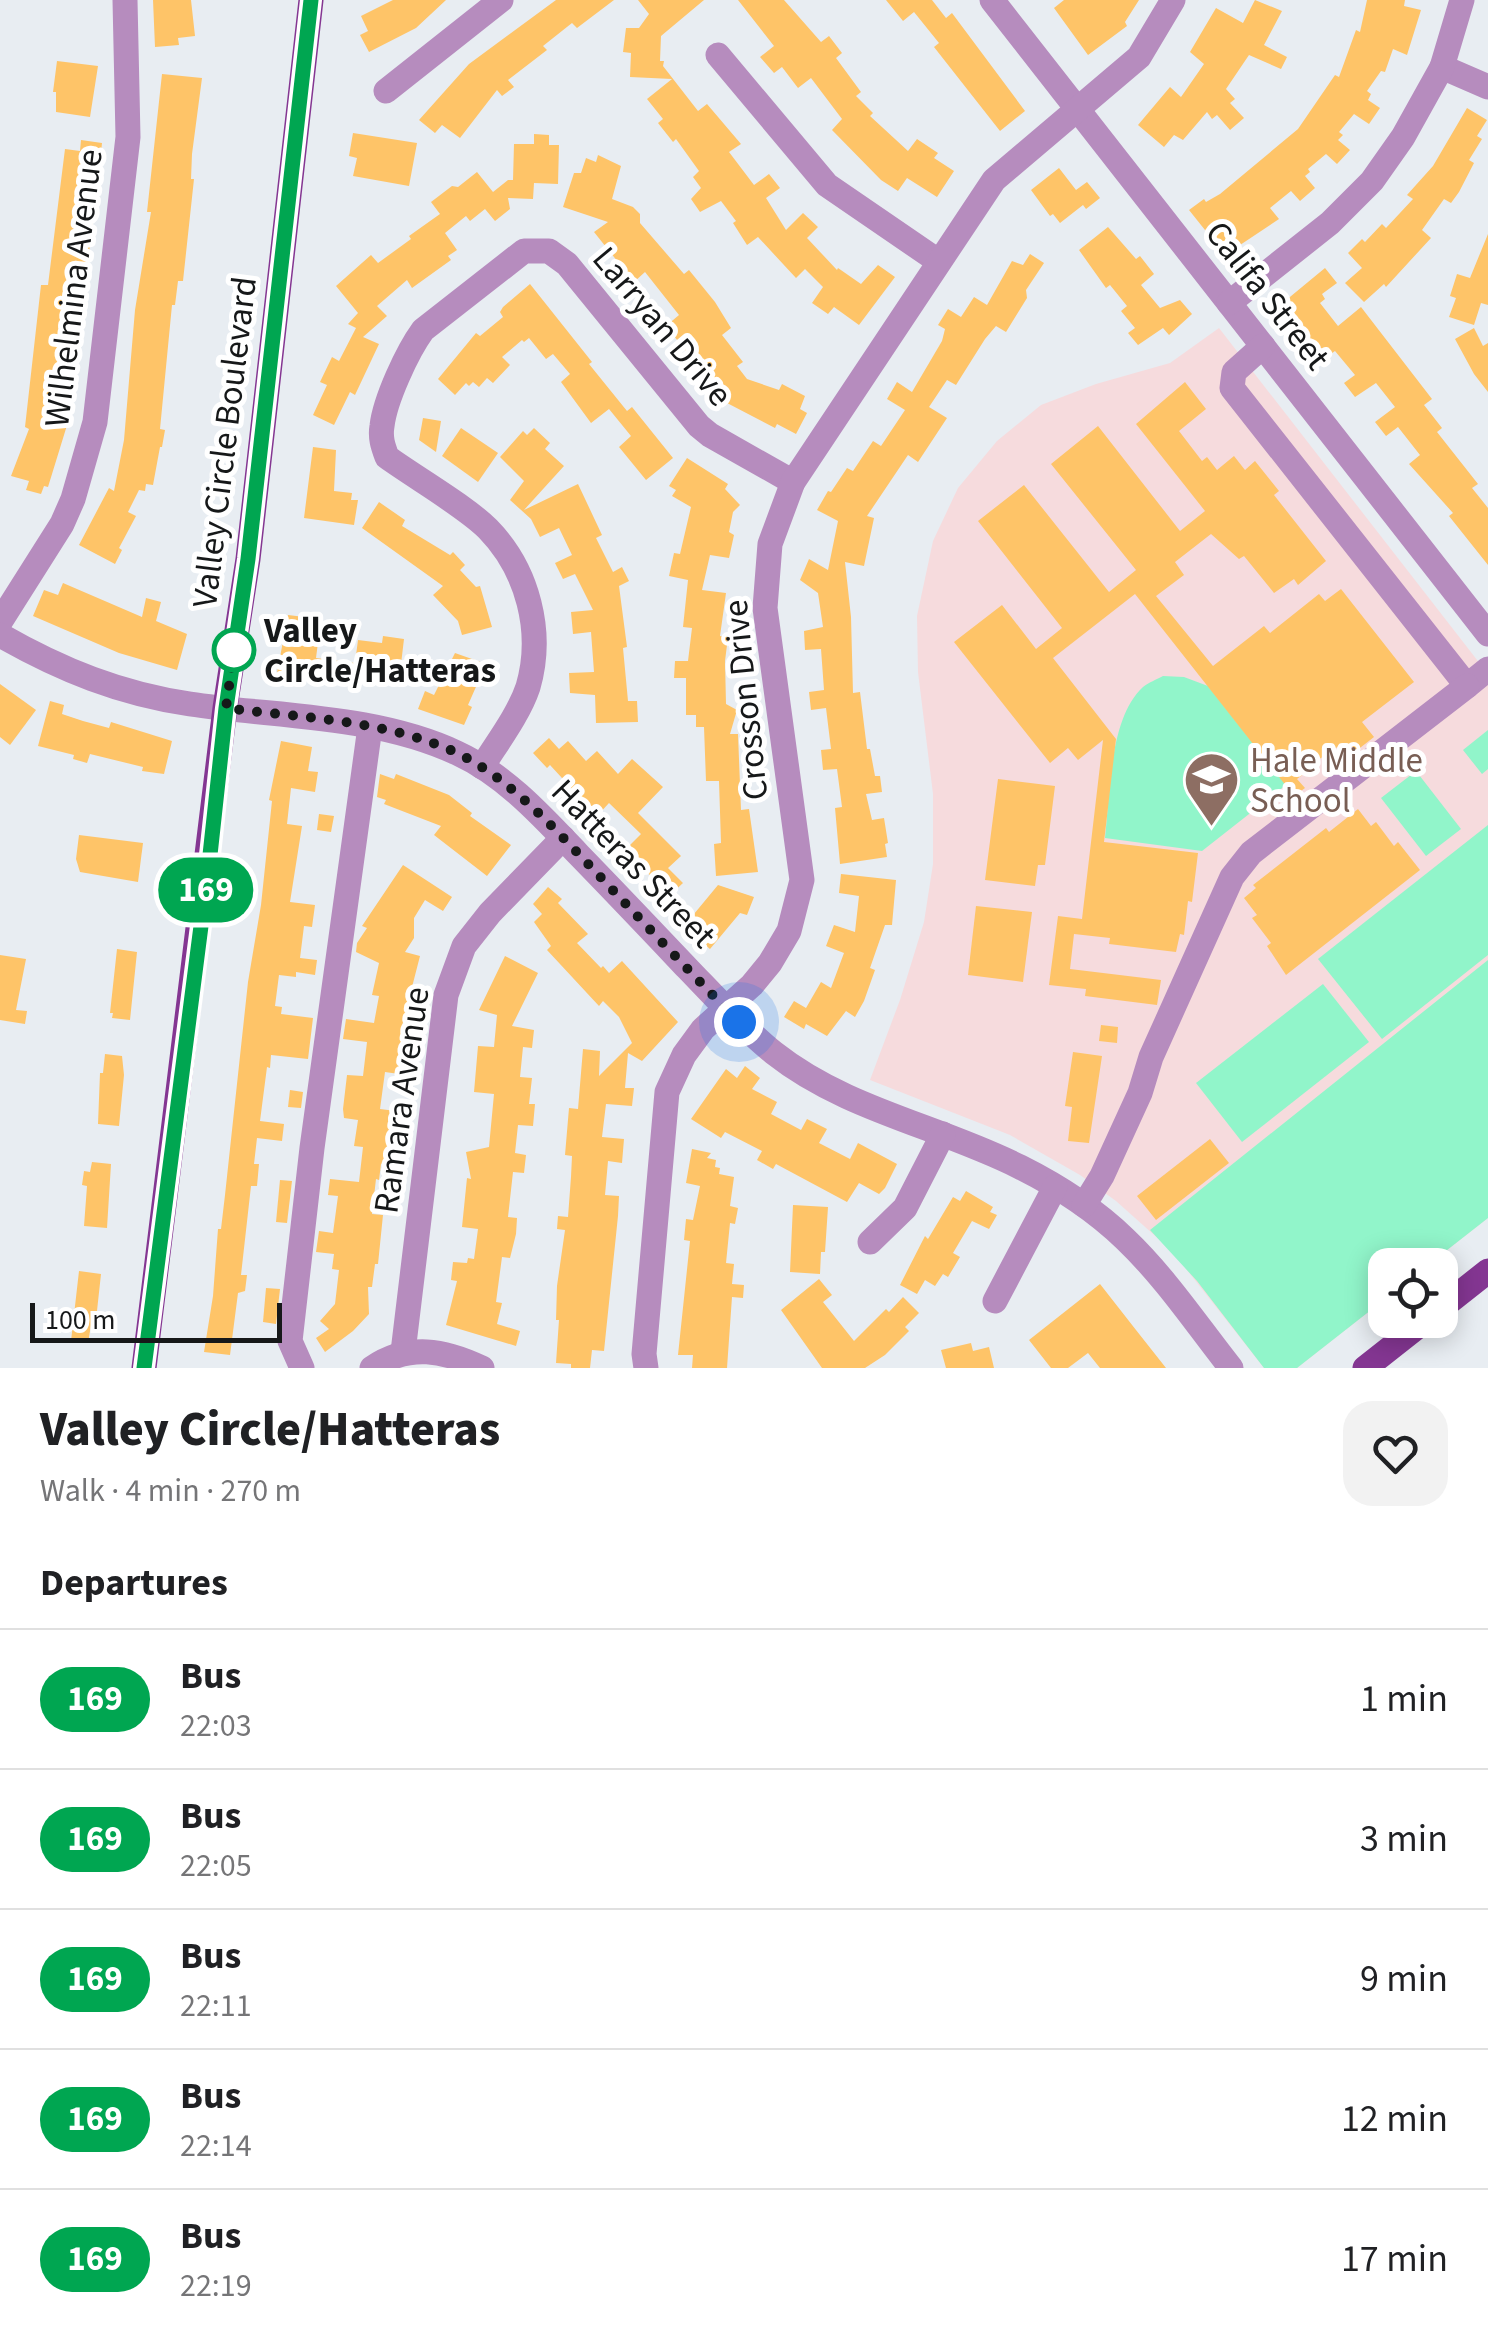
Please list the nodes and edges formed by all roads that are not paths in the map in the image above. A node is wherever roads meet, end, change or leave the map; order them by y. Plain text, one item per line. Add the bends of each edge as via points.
1 (125, 0) edge
2 (311, 0) edge
3 (502, 0) edge
4 (992, 0) edge
5 (1173, 0) edge
6 (1462, 0) edge
7 (718, 56) dead end
8 (1442, 67) junction
9 (1488, 87) edge
10 (386, 91) dead end
11 (1078, 108) junction
12 (938, 261) junction
13 (1229, 303) junction
14 (1262, 346) junction
15 (793, 482) junction
16 (0, 622) edge
17 (1488, 634) edge
18 (0, 636) edge
19 (1488, 669) edge
20 (1467, 686) junction
21 (226, 708) junction
22 (370, 727) junction
23 (482, 767) junction
24 (563, 838) junction
25 (726, 1008) junction
26 (944, 1134) junction
27 (1055, 1187) junction
28 (1084, 1205) junction
29 (870, 1242) dead end
30 (1488, 1271) edge
31 (1458, 1295) edge
32 (994, 1301) dead end
33 (1403, 1338) edge
34 (403, 1352) junction
35 (144, 1368) edge
36 (302, 1368) edge
37 (372, 1368) edge
38 (482, 1368) edge
39 (646, 1368) edge
40 (1231, 1368) edge
41 (1365, 1368) edge

1 - 16 street, Wilhelmina Avenue via 128,137 96,422 62,524
2 - 21 main road, Valley Circle Boulevard
3 - 10 street
4 - 11 street, Califa Street
5 - 11 street, Crosson Drive via 1140,57
6 - 8 street
7 - 12 street via 826,185
8 - 9 street
8 - 13 street via 1372,181
11 - 12 street, Crosson Drive via 994,180
11 - 13 street, Califa Street
12 - 15 street, Crosson Drive
13 - 14 street, Califa Street
14 - 17 street, Califa Street
14 - 20 street via 1234,372 1232,388
15 - 23 street, Larryan Drive via 698,426 568,264 549,251 524,251 423,330 382,422 382,442 388,457 488,529 516,568 533,610 527,690
15 - 25 street, Crosson Drive via 770,544 765,608 802,880 789,931 770,963
18 - 21 street, Hatteras Street via 88,680
19 - 20 street
20 - 28 street via 1251,852 1232,877
21 - 22 street, Hatteras Street
21 - 35 main road, Valley Circle Boulevard
22 - 23 street, Hatteras Street via 416,737
22 - 36 street via 290,1342
23 - 24 street, Hatteras Street
24 - 25 street, Hatteras Street
24 - 34 street, Ramara Avenue via 464,946 446,995
25 - 26 street, Hatteras Street via 821,1086
25 - 39 street, Crosson Drive via 684,1055 667,1092
26 - 27 street, Hatteras Street
26 - 29 street via 905,1208
27 - 28 street, Hatteras Street
27 - 32 street
28 - 40 street, Hatteras Street via 1126,1240
30 - 31 main road
33 - 41 main road
34 - 37 street
34 - 38 street via 433,1350

